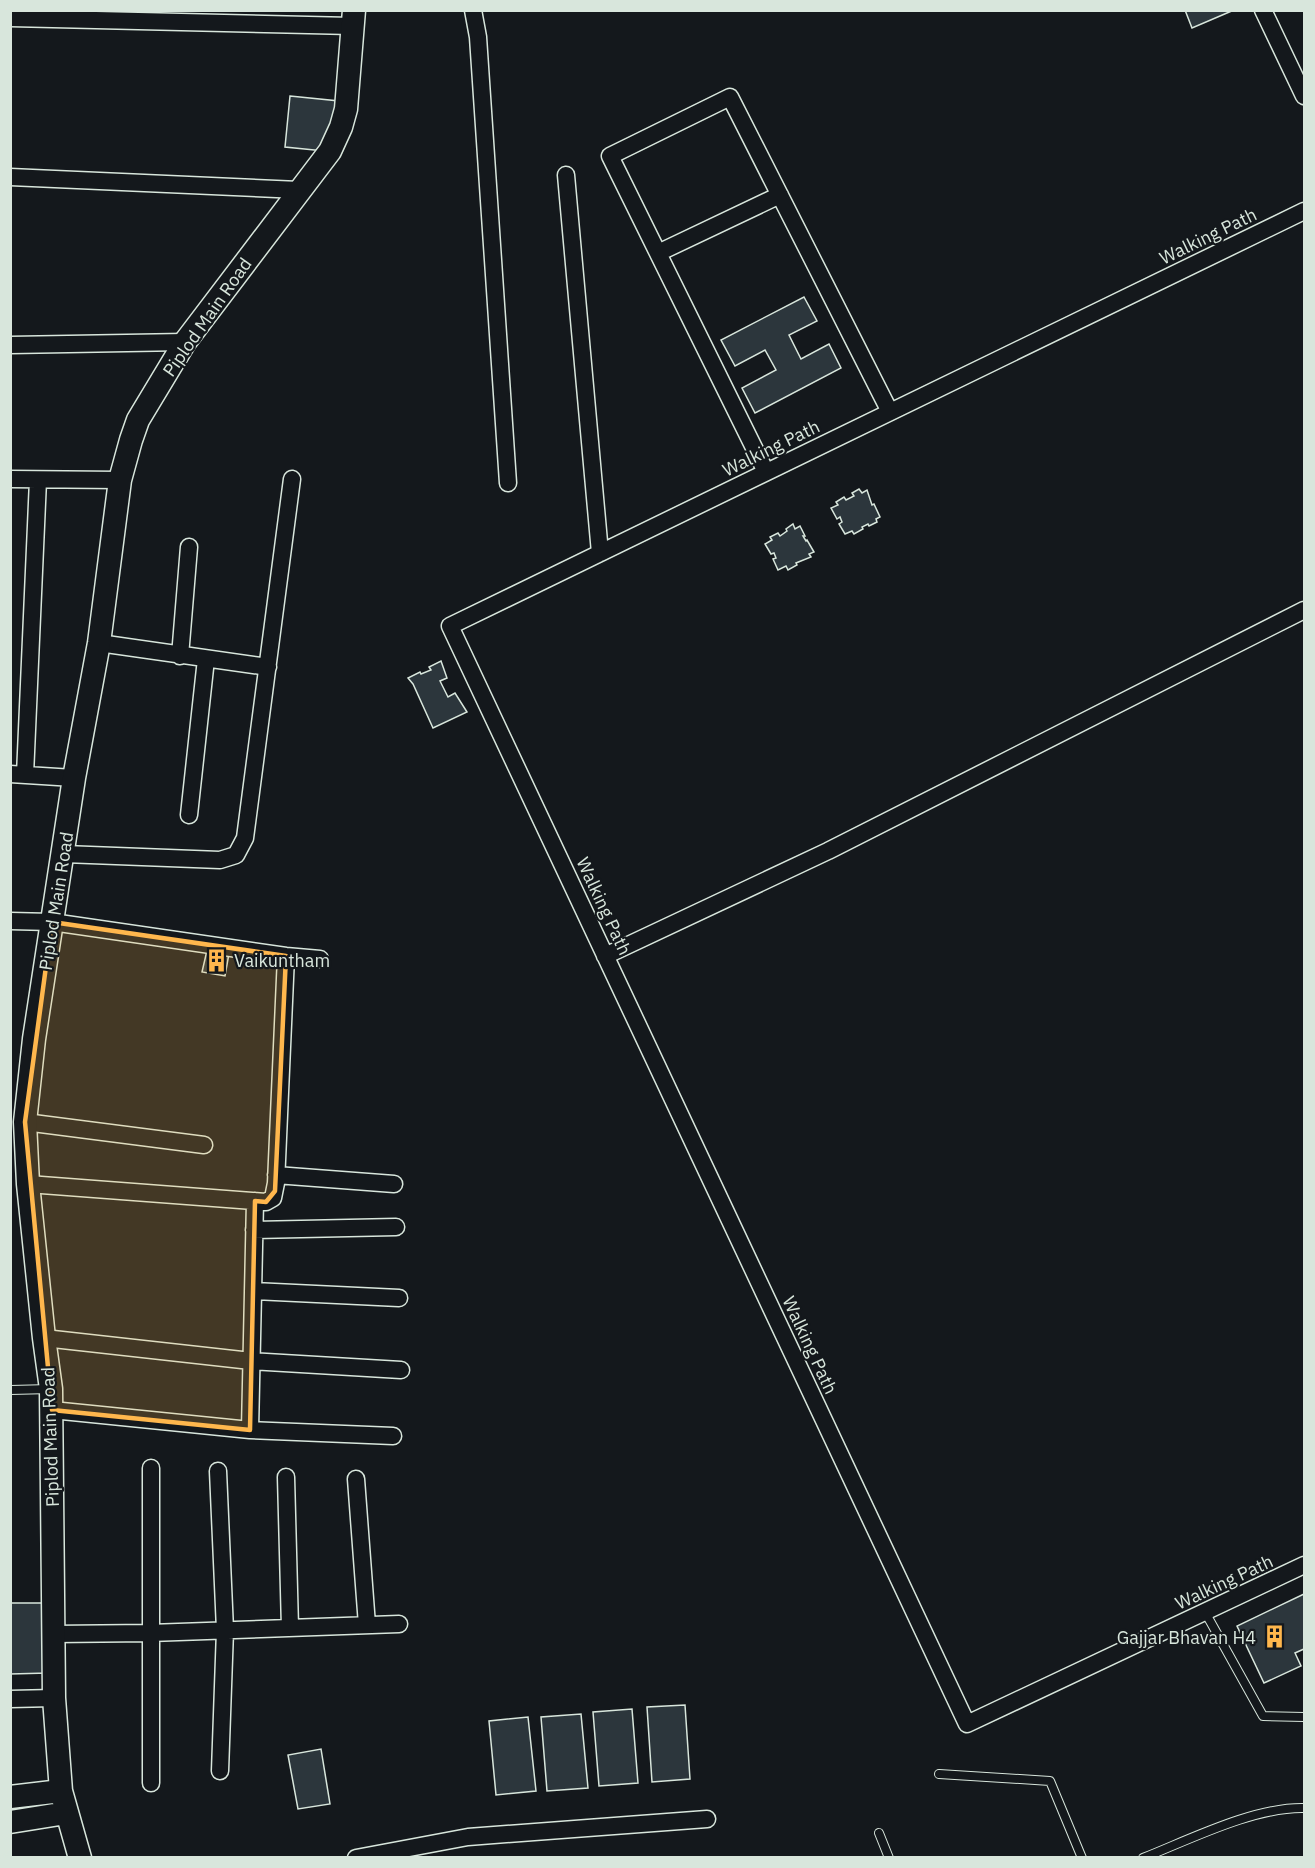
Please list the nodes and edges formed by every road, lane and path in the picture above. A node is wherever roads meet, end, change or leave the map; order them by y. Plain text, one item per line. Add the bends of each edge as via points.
1 (473, 10) edge
2 (1263, 10) edge
3 (10, 18) edge
4 (353, 18) edge
5 (1305, 96) edge
6 (566, 175) dead end
7 (10, 177) edge
8 (299, 190) junction
9 (780, 195) junction
10 (1305, 211) edge
11 (658, 253) junction
12 (185, 342) junction
13 (10, 345) edge
14 (890, 412) junction
15 (766, 472) junction
16 (10, 479) edge
17 (292, 479) dead end
18 (38, 480) junction
19 (120, 480) junction
20 (508, 483) dead end
21 (189, 547) dead end
22 (600, 553) junction
23 (1305, 610) edge
24 (99, 643) junction
25 (180, 656) junction
26 (206, 659) junction
27 (268, 667) junction
28 (18, 775) edge
29 (74, 778) junction
30 (189, 815) dead end
31 (64, 854) junction
32 (10, 921) edge
33 (52, 921) junction
34 (286, 956) junction
35 (605, 956) junction
36 (320, 959) dead end
37 (25, 1122) junction
38 (204, 1145) dead end
39 (276, 1175) junction
40 (28, 1184) junction
41 (394, 1184) dead end
42 (255, 1201) junction
43 (396, 1227) dead end
44 (254, 1230) junction
45 (253, 1291) junction
46 (399, 1298) dead end
47 (44, 1338) junction
48 (251, 1361) junction
49 (401, 1370) dead end
50 (10, 1390) edge
51 (52, 1400) junction
52 (250, 1430) junction
53 (393, 1436) dead end
54 (151, 1468) dead end
55 (218, 1471) dead end
56 (286, 1477) dead end
57 (356, 1479) dead end
58 (1305, 1565) edge
59 (1205, 1612) junction
60 (399, 1624) dead end
61 (367, 1625) junction
62 (290, 1628) junction
63 (225, 1630) junction
64 (150, 1633) junction
65 (53, 1634) junction
66 (54, 1698) junction
67 (10, 1699) edge
68 (1305, 1718) edge
69 (220, 1771) dead end
70 (939, 1774) dead end
71 (151, 1784) dead end
72 (61, 1791) junction
73 (10, 1797) edge
74 (1305, 1808) edge
75 (66, 1813) junction
76 (707, 1819) dead end
77 (10, 1822) edge
78 (879, 1833) dead end
79 (80, 1857) edge
80 (356, 1857) edge
81 (890, 1857) edge
82 (1082, 1857) edge
83 (1143, 1857) edge

1 - 20 street
2 - 5 street
3 - 4 street
4 - 8 street, Piplod Main Road via 346,109 341,127 330,151
6 - 22 street
7 - 8 street
8 - 12 street, Piplod Main Road
9 - 11 street
9 - 11 street via 730,97 610,156
9 - 14 street
10 - 14 street, Walking Path
11 - 15 street
12 - 13 street
12 - 19 street, Piplod Main Road via 138,420
14 - 15 street, Walking Path
15 - 22 street, Walking Path
16 - 18 street
17 - 27 street
18 - 19 street
18 - 28 street
19 - 24 street, Piplod Main Road
21 - 25 street
22 - 35 street, Walking Path via 450,626
23 - 35 street via 828,851
24 - 25 street
24 - 29 street, Piplod Main Road
25 - 26 street
26 - 27 street
26 - 30 street
27 - 31 street via 245,838 236,855 220,860
28 - 29 street
29 - 31 street, Piplod Main Road
31 - 33 street, Piplod Main Road
32 - 33 street
33 - 34 street
33 - 37 street, Piplod Main Road
34 - 36 street
34 - 39 street
35 - 59 street, Walking Path via 967,1724
37 - 38 street
37 - 40 street, Piplod Main Road
39 - 41 street
39 - 42 street via 273,1198
40 - 42 street
40 - 47 street, Piplod Main Road
42 - 44 street
43 - 44 street
44 - 45 street
45 - 46 street
45 - 48 street
47 - 48 street
47 - 51 street, Piplod Main Road
48 - 49 street
48 - 52 street
50 - 51 lane
51 - 52 street
51 - 65 street, Piplod Main Road
52 - 53 street
54 - 64 street
55 - 63 street
56 - 62 street
57 - 61 street
58 - 59 street, Walking Path
59 - 68 lane via 1263,1716
60 - 61 street
61 - 62 street
62 - 63 street
63 - 64 street
63 - 69 street
64 - 65 street
64 - 71 street
65 - 66 street, Piplod Main Road
66 - 67 street
66 - 72 street, Piplod Main Road
70 - 82 lane via 1050,1781
72 - 73 street
72 - 75 street, Piplod Main Road
74 - 83 lane via 1257,1814
75 - 77 street
75 - 79 street, Piplod Main Road
76 - 80 street via 468,1838
78 - 81 lane

